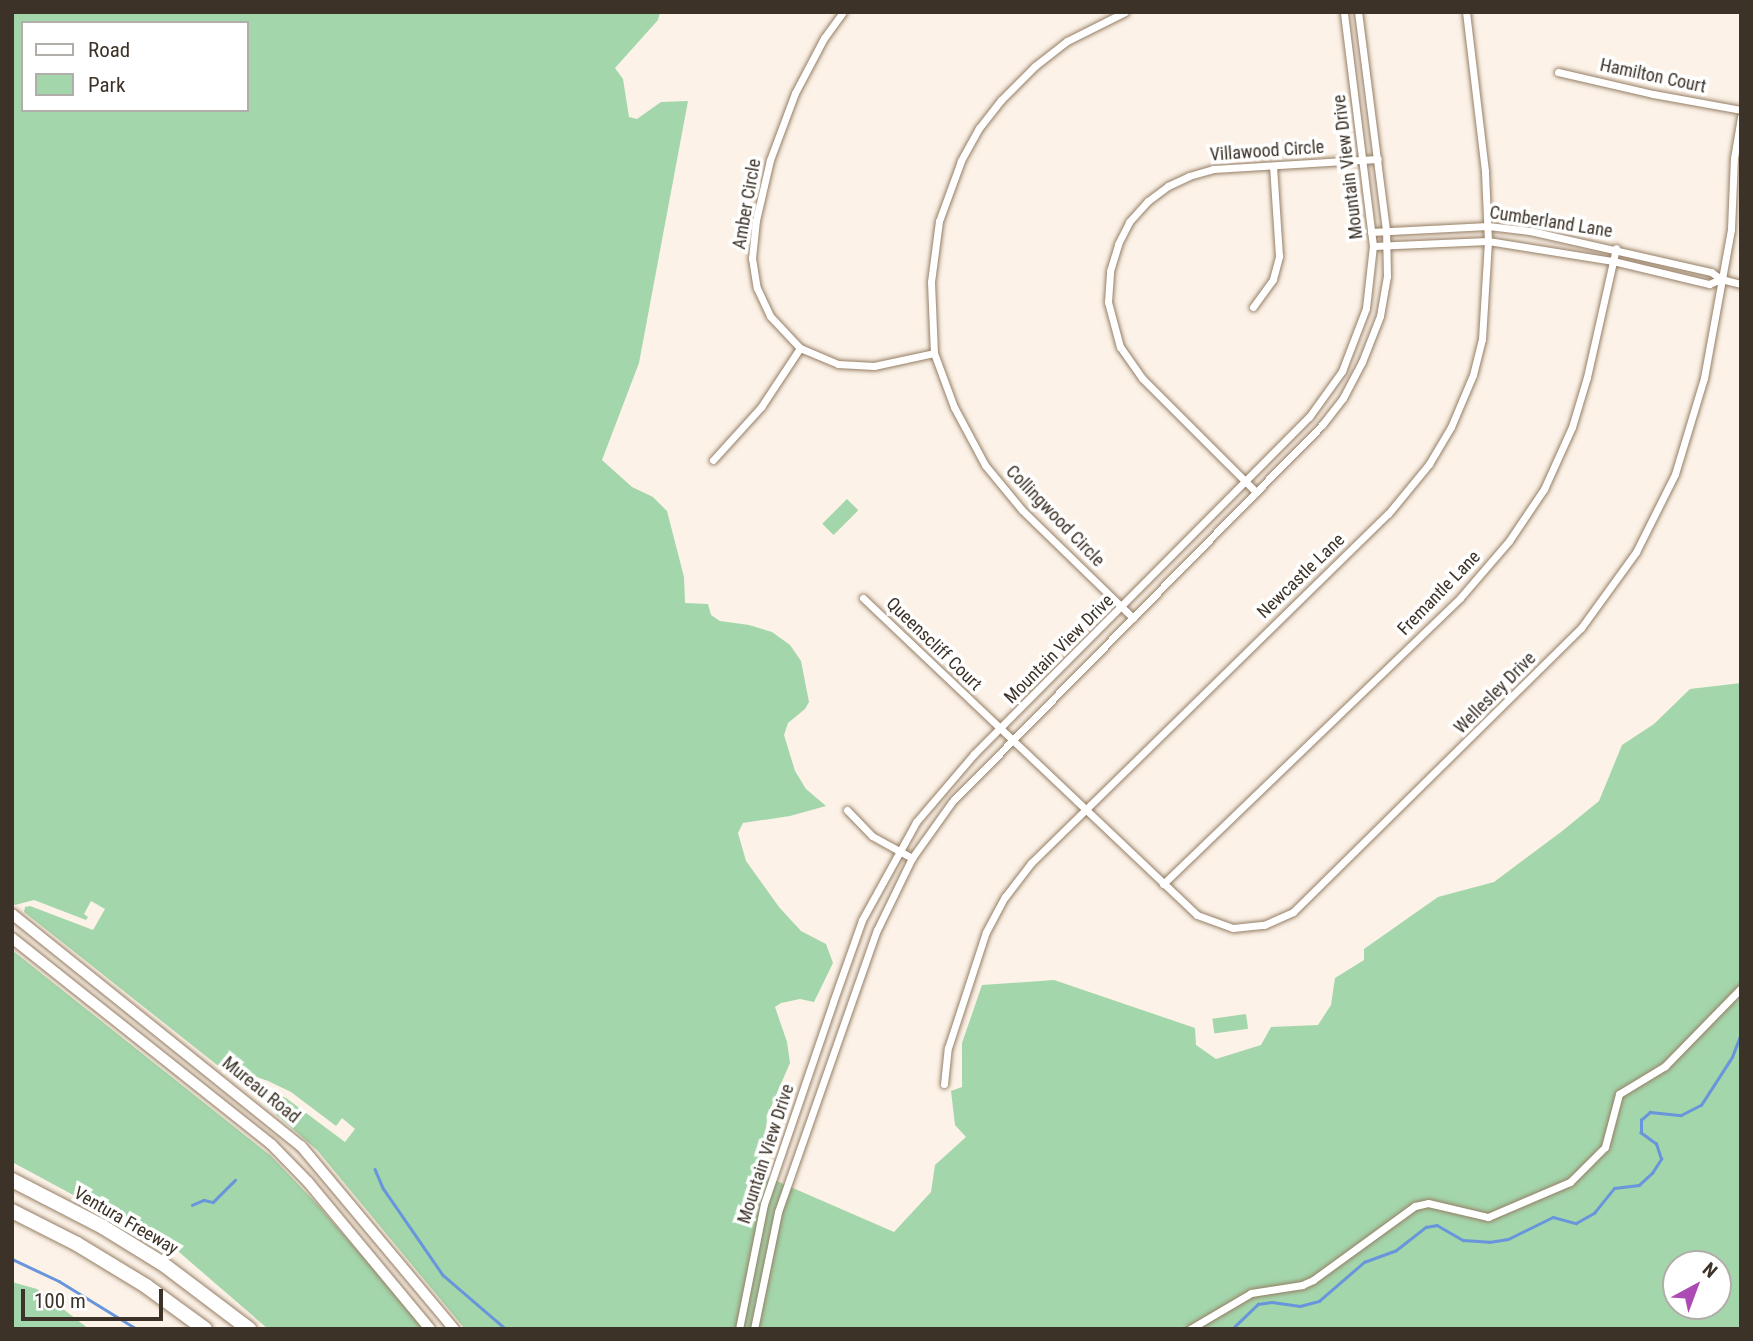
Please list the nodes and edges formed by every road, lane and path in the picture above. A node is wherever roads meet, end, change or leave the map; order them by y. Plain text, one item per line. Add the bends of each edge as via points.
1 (843, 12) edge
2 (1097, 12) edge
3 (1125, 12) edge
4 (1344, 12) edge
5 (1358, 12) edge
6 (1466, 12) edge
7 (1102, 21) junction
8 (1558, 72) dead end
9 (1741, 110) edge
10 (1741, 117) edge
11 (1378, 159) junction
12 (1364, 160) junction
13 (1273, 166) junction
14 (1488, 226) junction
15 (1386, 230) junction
16 (1371, 232) junction
17 (1488, 241) junction
18 (1387, 245) junction
19 (1373, 246) junction
20 (1616, 248) junction
21 (1613, 261) junction
22 (1721, 279) junction
23 (1741, 284) edge
24 (1253, 307) dead end
25 (800, 348) junction
26 (934, 353) junction
27 (713, 460) dead end
28 (1246, 483) junction
29 (1256, 492) junction
30 (863, 598) dead end
31 (1122, 607) junction
32 (1133, 618) junction
33 (1001, 730) junction
34 (1012, 741) junction
35 (1084, 809) junction
36 (847, 810) dead end
37 (899, 851) junction
38 (912, 858) junction
39 (1163, 884) junction
40 (12, 914) edge
41 (12, 938) edge
42 (1741, 988) edge
43 (944, 1084) dead end
44 (12, 1180) edge
45 (12, 1211) edge
46 (205, 1329) edge
47 (249, 1329) edge
48 (430, 1329) edge
49 (454, 1329) edge
50 (739, 1329) edge
51 (754, 1329) edge
52 (1190, 1329) edge

1 - 25 street, Amber Circle via 795,93 770,160 756,220 752,258 757,288 770,316
2 - 7 street
3 - 7 street, Collingwood Circle
4 - 12 street, Mountain View Drive
5 - 11 street, Mountain View Drive
6 - 14 street, Newcastle Lane
7 - 26 street, Collingwood Circle via 1035,66 979,128 961,161 939,221 931,282
8 - 9 street, Hamilton Court
10 - 22 street, Wellesley Drive via 1731,229
11 - 12 street, Villawood Circle
11 - 15 street, Mountain View Drive
12 - 13 street, Villawood Circle
12 - 16 street, Mountain View Drive
13 - 24 street via 1279,256 1273,278
13 - 28 street, Villawood Circle via 1213,169 1168,186 1129,222 1110,271 1108,302 1119,347 1142,378
14 - 15 street, Cumberland Lane
14 - 17 street, Newcastle Lane
14 - 20 street, Cumberland Lane
15 - 16 street, Cumberland Lane
15 - 18 street, Mountain View Drive
16 - 19 street, Mountain View Drive
17 - 18 street, Cumberland Lane
17 - 21 street, Cumberland Lane
17 - 35 street, Newcastle Lane via 1482,339 1474,375 1429,464 1388,514
18 - 19 street, Cumberland Lane
18 - 29 street, Mountain View Drive via 1380,316 1343,398
19 - 28 street, Mountain View Drive via 1366,308 1342,371 1309,417
20 - 21 street, Fremantle Lane
20 - 22 street, Cumberland Lane via 1711,272
21 - 22 street, Cumberland Lane via 1709,284
21 - 39 street, Fremantle Lane via 1572,427 1544,489 1509,541 1460,598
22 - 23 street, Cumberland Lane
22 - 39 street, Wellesley Drive via 1704,377 1675,474 1636,552 1581,628 1293,912 1264,925 1233,928 1197,915
25 - 26 street, Amber Circle via 838,364 874,366
25 - 27 street via 761,407
26 - 31 street, Collingwood Circle via 954,407 985,465 1022,510
28 - 29 street, Villawood Circle
28 - 31 street, Mountain View Drive
29 - 32 street, Mountain View Drive
30 - 33 street, Queenscliff Court
31 - 32 street, Collingwood Circle
31 - 33 street, Mountain View Drive
32 - 34 street, Mountain View Drive
33 - 34 street, Queenscliff Court
33 - 37 street, Mountain View Drive via 916,822
34 - 35 street, Wellesley Drive
34 - 38 street, Mountain View Drive via 952,802
35 - 39 street, Wellesley Drive
35 - 43 street, Newcastle Lane via 1031,863 986,932 948,1048
36 - 37 street via 872,836
37 - 38 street
37 - 50 street, Mountain View Drive via 862,920 764,1204
38 - 51 street, Mountain View Drive via 877,930 778,1212
40 - 49 main road, Mureau Road via 295,1140
41 - 48 main road, Mureau Road via 271,1144
42 - 52 street via 1665,1066 1619,1094 1605,1147 1570,1182 1488,1217 1428,1203 1415,1206 1313,1280 1251,1293
44 - 47 highway, Ventura Freeway via 163,1264
45 - 46 highway via 77,1244

